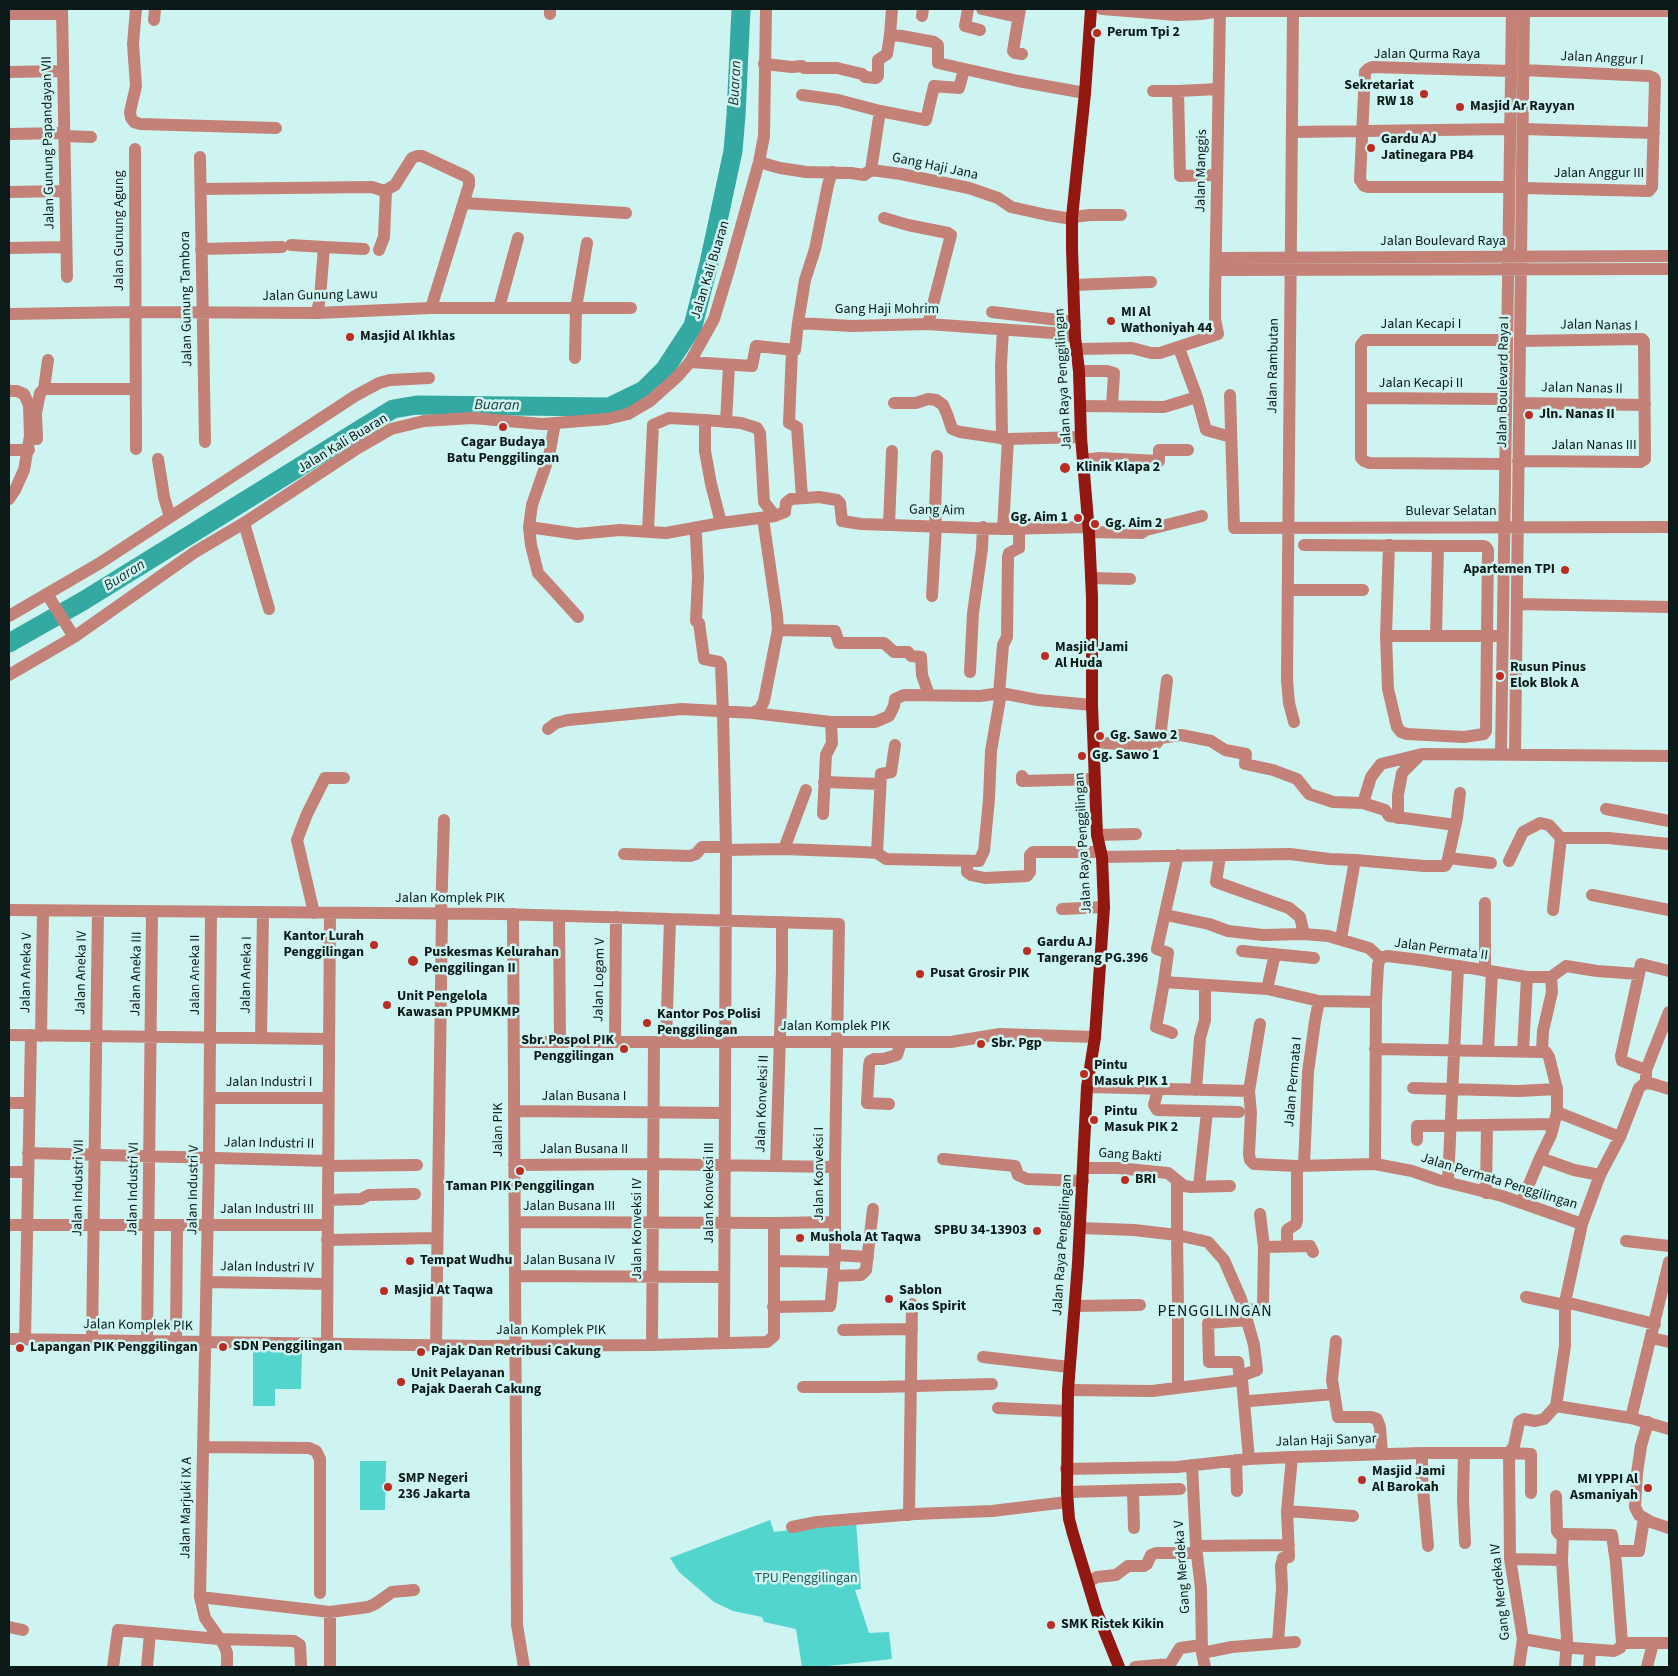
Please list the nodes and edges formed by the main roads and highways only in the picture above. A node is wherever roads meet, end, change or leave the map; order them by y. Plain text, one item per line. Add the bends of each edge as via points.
1 (1092, 9) edge
2 (1120, 1667) edge

1 - 2 main road, Jalan Raya Penggilingan via 1072,217 1076,343 1091,578 1097,836 1102,854 1104,908 1095,1037 1087,1087 1069,1367 1066,1469 1073,1534 1096,1610

